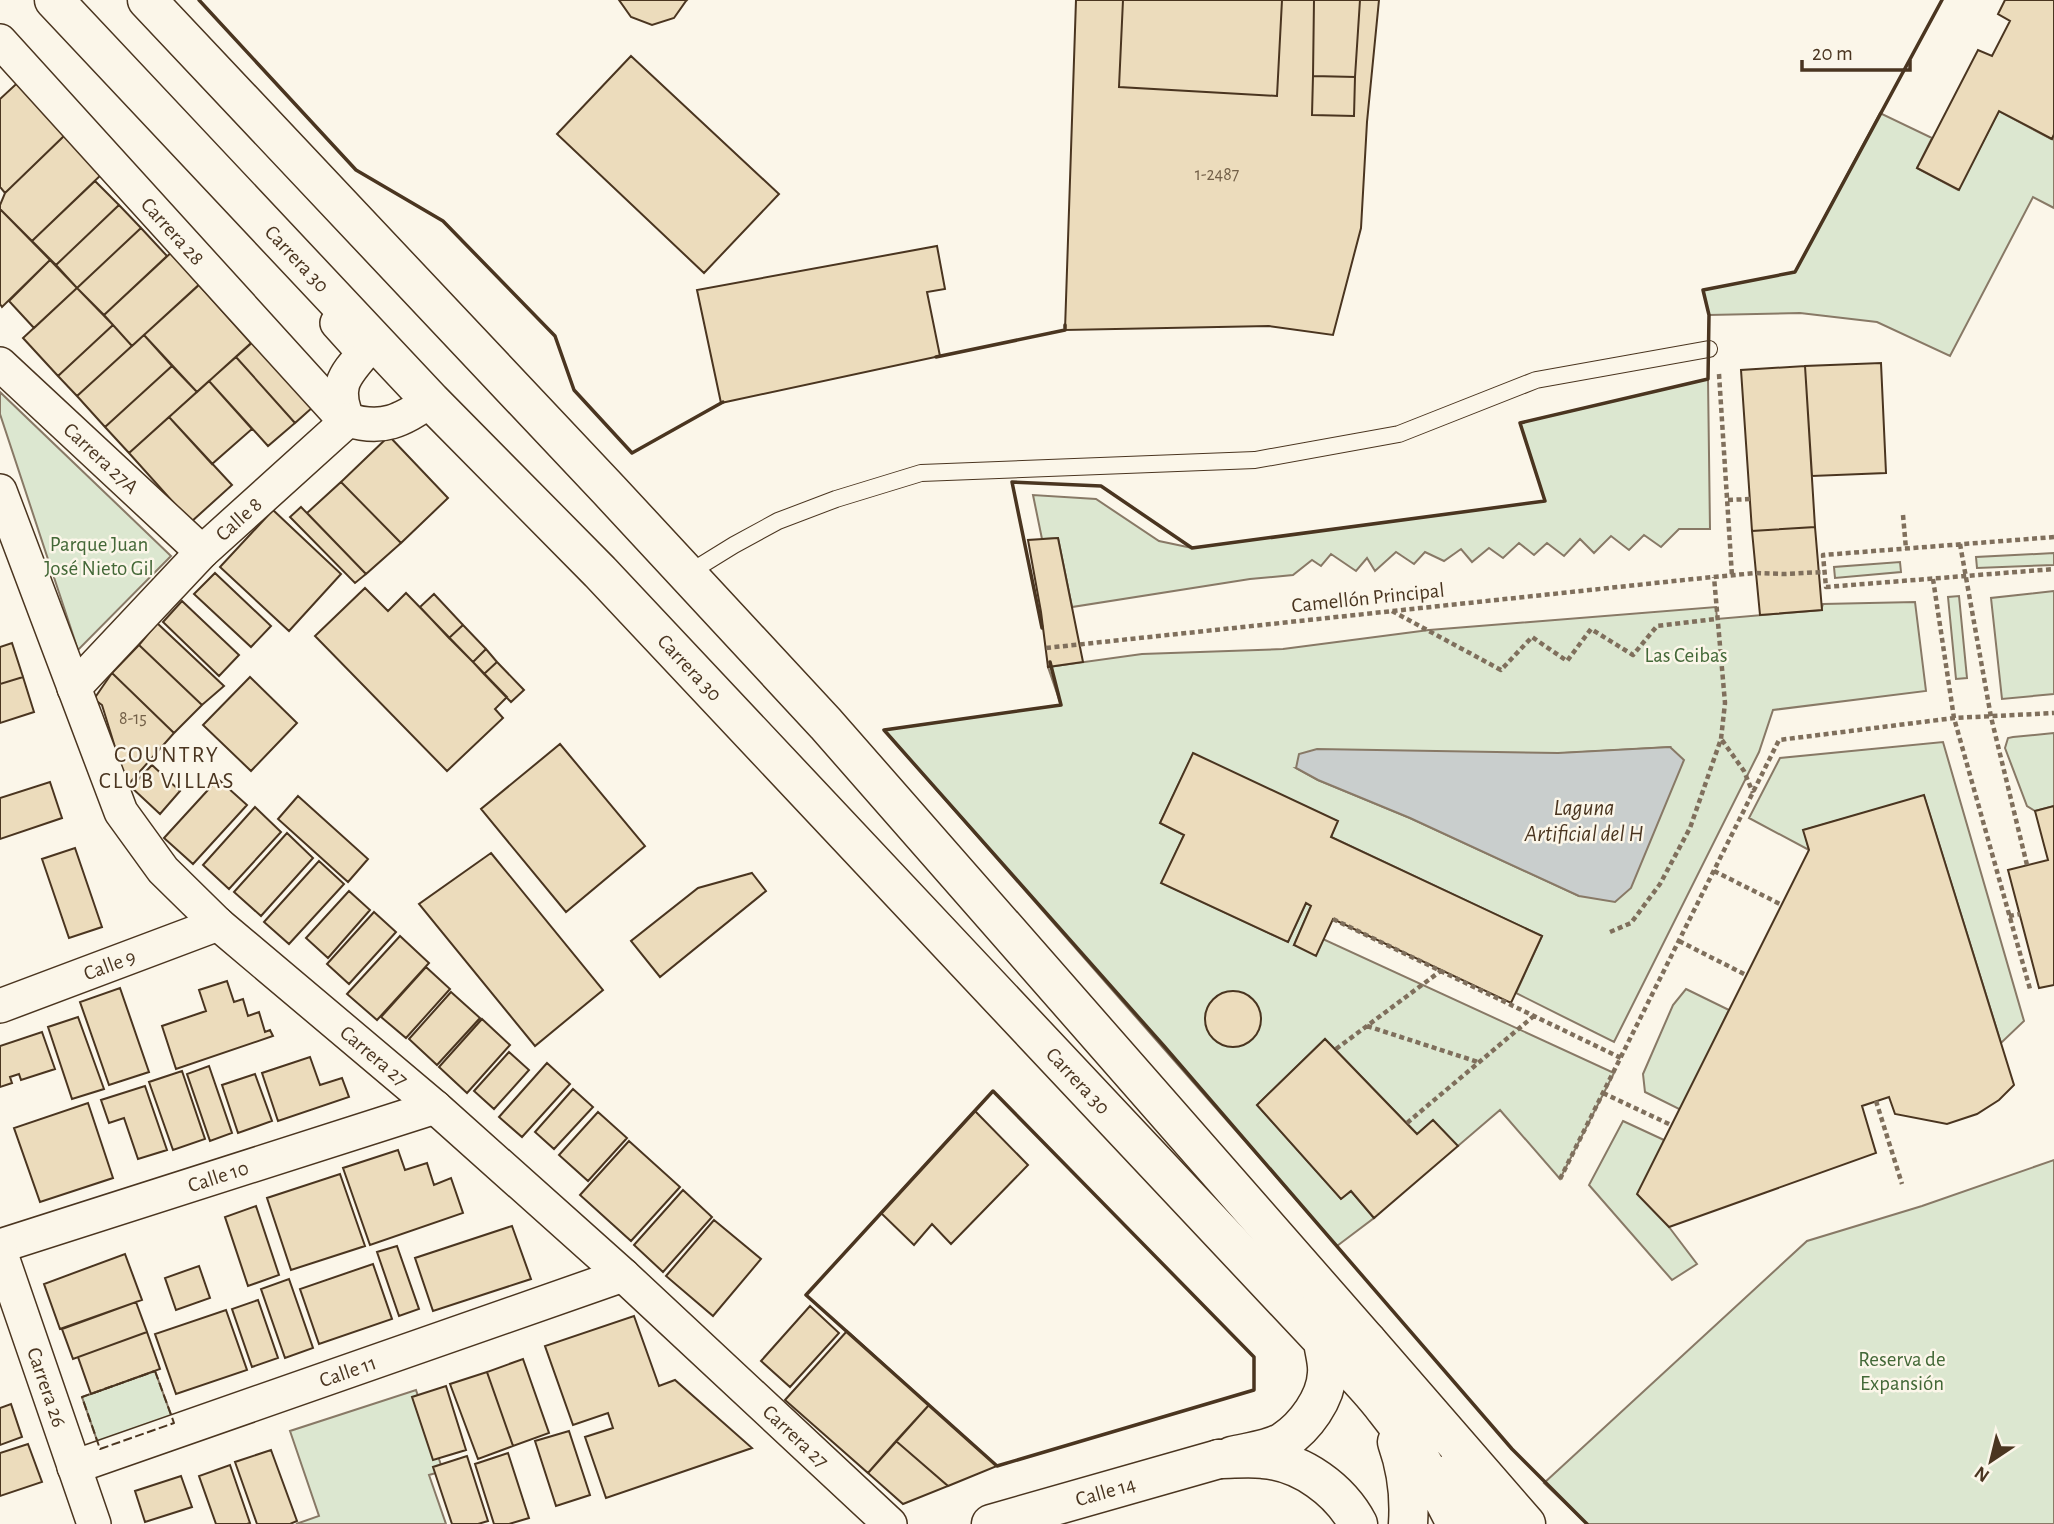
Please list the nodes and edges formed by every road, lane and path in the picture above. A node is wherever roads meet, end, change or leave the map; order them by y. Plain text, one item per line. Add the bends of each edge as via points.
1 (42, 0) edge
2 (54, 0) edge
3 (148, 0) edge
4 (0, 41) edge
5 (1714, 355) joint
6 (0, 364) edge
7 (430, 401) junction
8 (347, 421) junction
9 (0, 491) edge
10 (1750, 499) dead end
11 (1728, 500) junction
12 (1903, 515) dead end
13 (2054, 537) edge
14 (1960, 544) junction
15 (1906, 549) junction
16 (202, 552) junction
17 (2054, 569) edge
18 (1824, 572) junction
19 (687, 574) junction
20 (1967, 575) junction
21 (1732, 576) junction
22 (1714, 577) junction
23 (1933, 579) junction
24 (1392, 611) junction
25 (1716, 620) junction
26 (1046, 648) dead end
27 (74, 688) junction
28 (2054, 713) edge
29 (1991, 717) junction
30 (1955, 718) junction
31 (1721, 740) junction
32 (1753, 793) junction
33 (2027, 865) dead end
34 (1714, 871) junction
35 (1782, 905) dead end
36 (2020, 914) dead end
37 (2009, 916) junction
38 (1333, 919) dead end
39 (218, 924) junction
40 (1610, 932) dead end
41 (1679, 941) junction
42 (1442, 970) junction
43 (1746, 975) dead end
44 (2030, 989) dead end
45 (0, 1006) edge
46 (1535, 1015) junction
47 (1367, 1026) junction
48 (1336, 1049) dead end
49 (1621, 1058) junction
50 (1479, 1062) junction
51 (1603, 1093) junction
52 (1876, 1101) dead end
53 (435, 1107) junction
54 (1407, 1123) dead end
55 (1671, 1125) dead end
56 (1560, 1179) dead end
57 (1902, 1185) dead end
58 (0, 1248) edge
59 (623, 1275) junction
60 (1323, 1340) junction
61 (1367, 1341) junction
62 (1384, 1407) junction
63 (1219, 1459) junction
64 (74, 1467) junction
65 (94, 1524) edge
66 (890, 1524) edge
67 (991, 1524) edge
68 (1358, 1524) edge
69 (1408, 1524) edge
70 (1455, 1524) edge
71 (1485, 1524) edge
72 (1526, 1524) edge

1 - 8 street via 364,353 342,385 340,402
2 - 7 main road, Carrera 30
3 - 19 main road
4 - 8 street, Carrera 28
5 - 11 path
5 - 19 lane via 1536,380 1399,434 1255,460 922,473 778,522
6 - 16 street, Carrera 27A
7 - 8 street via 383,425
7 - 60 main road, Carrera 30 via 600,572
8 - 16 street, Calle 8
9 - 27 street, Carrera 27
10 - 11 path
11 - 21 path
12 - 15 path
13 - 14 path
14 - 15 path
14 - 20 path
15 - 18 path via 1823,555
16 - 27 street, Calle 8
17 - 20 path
18 - 21 path, Camellón Principal
18 - 23 path via 1826,587
19 - 61 main road via 826,724
20 - 23 path
20 - 29 path
21 - 22 path, Camellón Principal
22 - 24 path, Camellón Principal
22 - 25 path
23 - 30 path
24 - 25 path via 1501,670 1532,637 1567,661 1591,629 1633,655 1657,626
24 - 26 path, Camellón Principal
25 - 31 path via 1725,703
27 - 39 street, Carrera 27 via 121,812 163,870
28 - 29 path
29 - 30 path
29 - 33 path
30 - 32 path via 1779,740
30 - 37 path
31 - 32 path via 1744,771
31 - 40 path via 1690,828 1660,884 1631,923
32 - 34 path
34 - 35 path
34 - 41 path
36 - 37 path
37 - 44 path
38 - 42 path
39 - 45 street, Calle 9
39 - 53 street, Carrera 27
41 - 43 path
41 - 49 path
42 - 46 path
42 - 47 path
46 - 49 path
46 - 50 path
47 - 48 path
47 - 50 path
49 - 51 path
50 - 54 path
51 - 55 path
51 - 56 path
52 - 57 path
53 - 58 street, Calle 10
53 - 59 street, Carrera 27
58 - 64 street, Carrera 26
59 - 64 street, Calle 11
59 - 66 street, Carrera 27
60 - 62 main road, Carrera 30
60 - 63 main road via 1324,1389 1299,1429 1282,1442
61 - 71 main road via 1423,1418 1473,1496
61 - 72 main road
62 - 69 main road via 1405,1464 1410,1493
62 - 70 main road via 1439,1489
63 - 67 main road, Calle 14
63 - 68 main road via 1264,1458 1292,1466 1323,1483
64 - 65 street, Carrera 26

